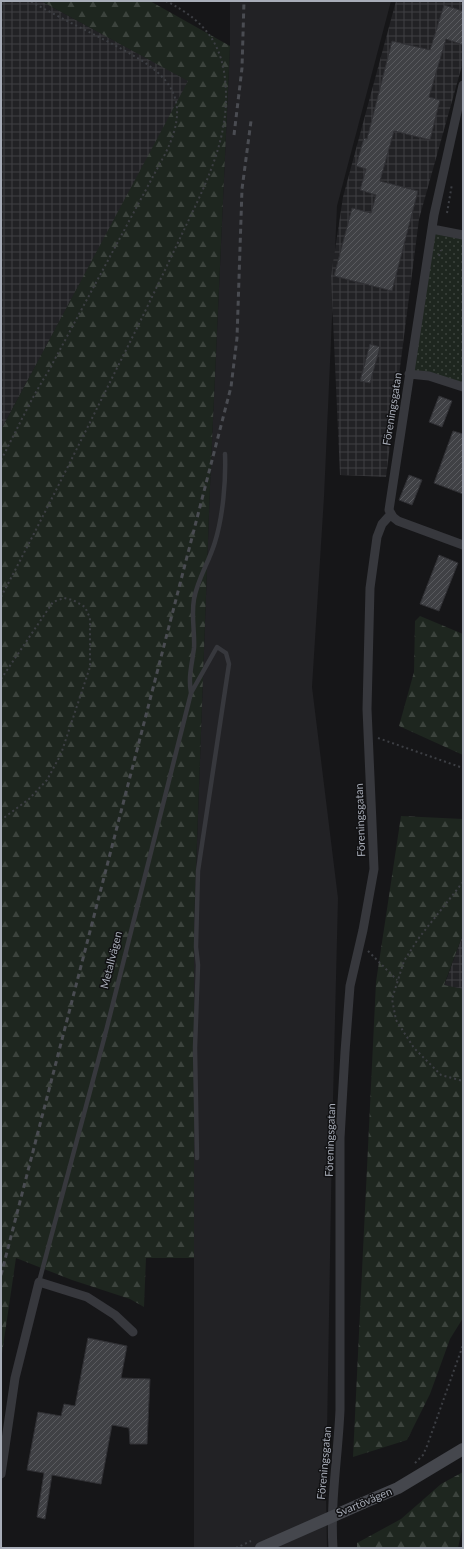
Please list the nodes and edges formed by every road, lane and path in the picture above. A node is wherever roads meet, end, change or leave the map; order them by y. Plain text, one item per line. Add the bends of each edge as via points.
1 (30, 1) edge
2 (166, 1) edge
3 (463, 85) edge
4 (432, 229) junction
5 (463, 235) edge
6 (409, 374) junction
7 (463, 387) edge
8 (225, 454) dead end
9 (1, 460) edge
10 (391, 514) junction
11 (463, 545) edge
12 (1, 597) edge
13 (1, 679) edge
14 (191, 693) junction
15 (369, 735) junction
16 (463, 768) edge
17 (1, 820) edge
18 (463, 882) edge
19 (360, 943) junction
20 (397, 980) junction
21 (463, 1081) edge
22 (197, 1158) dead end
23 (38, 1282) junction
24 (133, 1332) dead end
25 (463, 1345) edge
26 (460, 1450) edge
27 (415, 1464) dead end
28 (1, 1474) edge
29 (261, 1548) edge
30 (333, 1548) edge

1 - 9 path via 156,70 165,79 176,99 178,125 173,140 34,394
2 - 12 path via 196,19 211,37 222,60 226,96 218,149 198,201 165,271
3 - 4 street, Föreningsgatan
4 - 5 street
4 - 6 street, Föreningsgatan
6 - 7 street via 429,376
6 - 10 street, Föreningsgatan via 389,504
8 - 14 lane via 226,473 217,534 194,598 194,649 189,680
10 - 11 street via 398,521
10 - 15 street, Föreningsgatan via 382,524 377,537 370,588 366,670
13 - 17 path via 53,602 64,598 85,607 90,618 90,667 61,754 47,780 30,799
14 - 22 lane, Metallvägen via 217,647 226,653 228,664 198,870 195,1048
14 - 23 lane, Metallvägen via 106,1031
15 - 16 path
15 - 19 street, Föreningsgatan via 374,869
18 - 20 path via 418,938 404,961
19 - 20 path
19 - 30 street, Föreningsgatan via 350,986 340,1138 340,1410 333,1493
20 - 21 path via 392,999 396,1020 414,1048 442,1075
23 - 24 street via 87,1297 114,1315
23 - 28 street, Metallvägen via 15,1378
25 - 27 path via 427,1446
26 - 29 main road, Svartövägen, bridge via 398,1488

